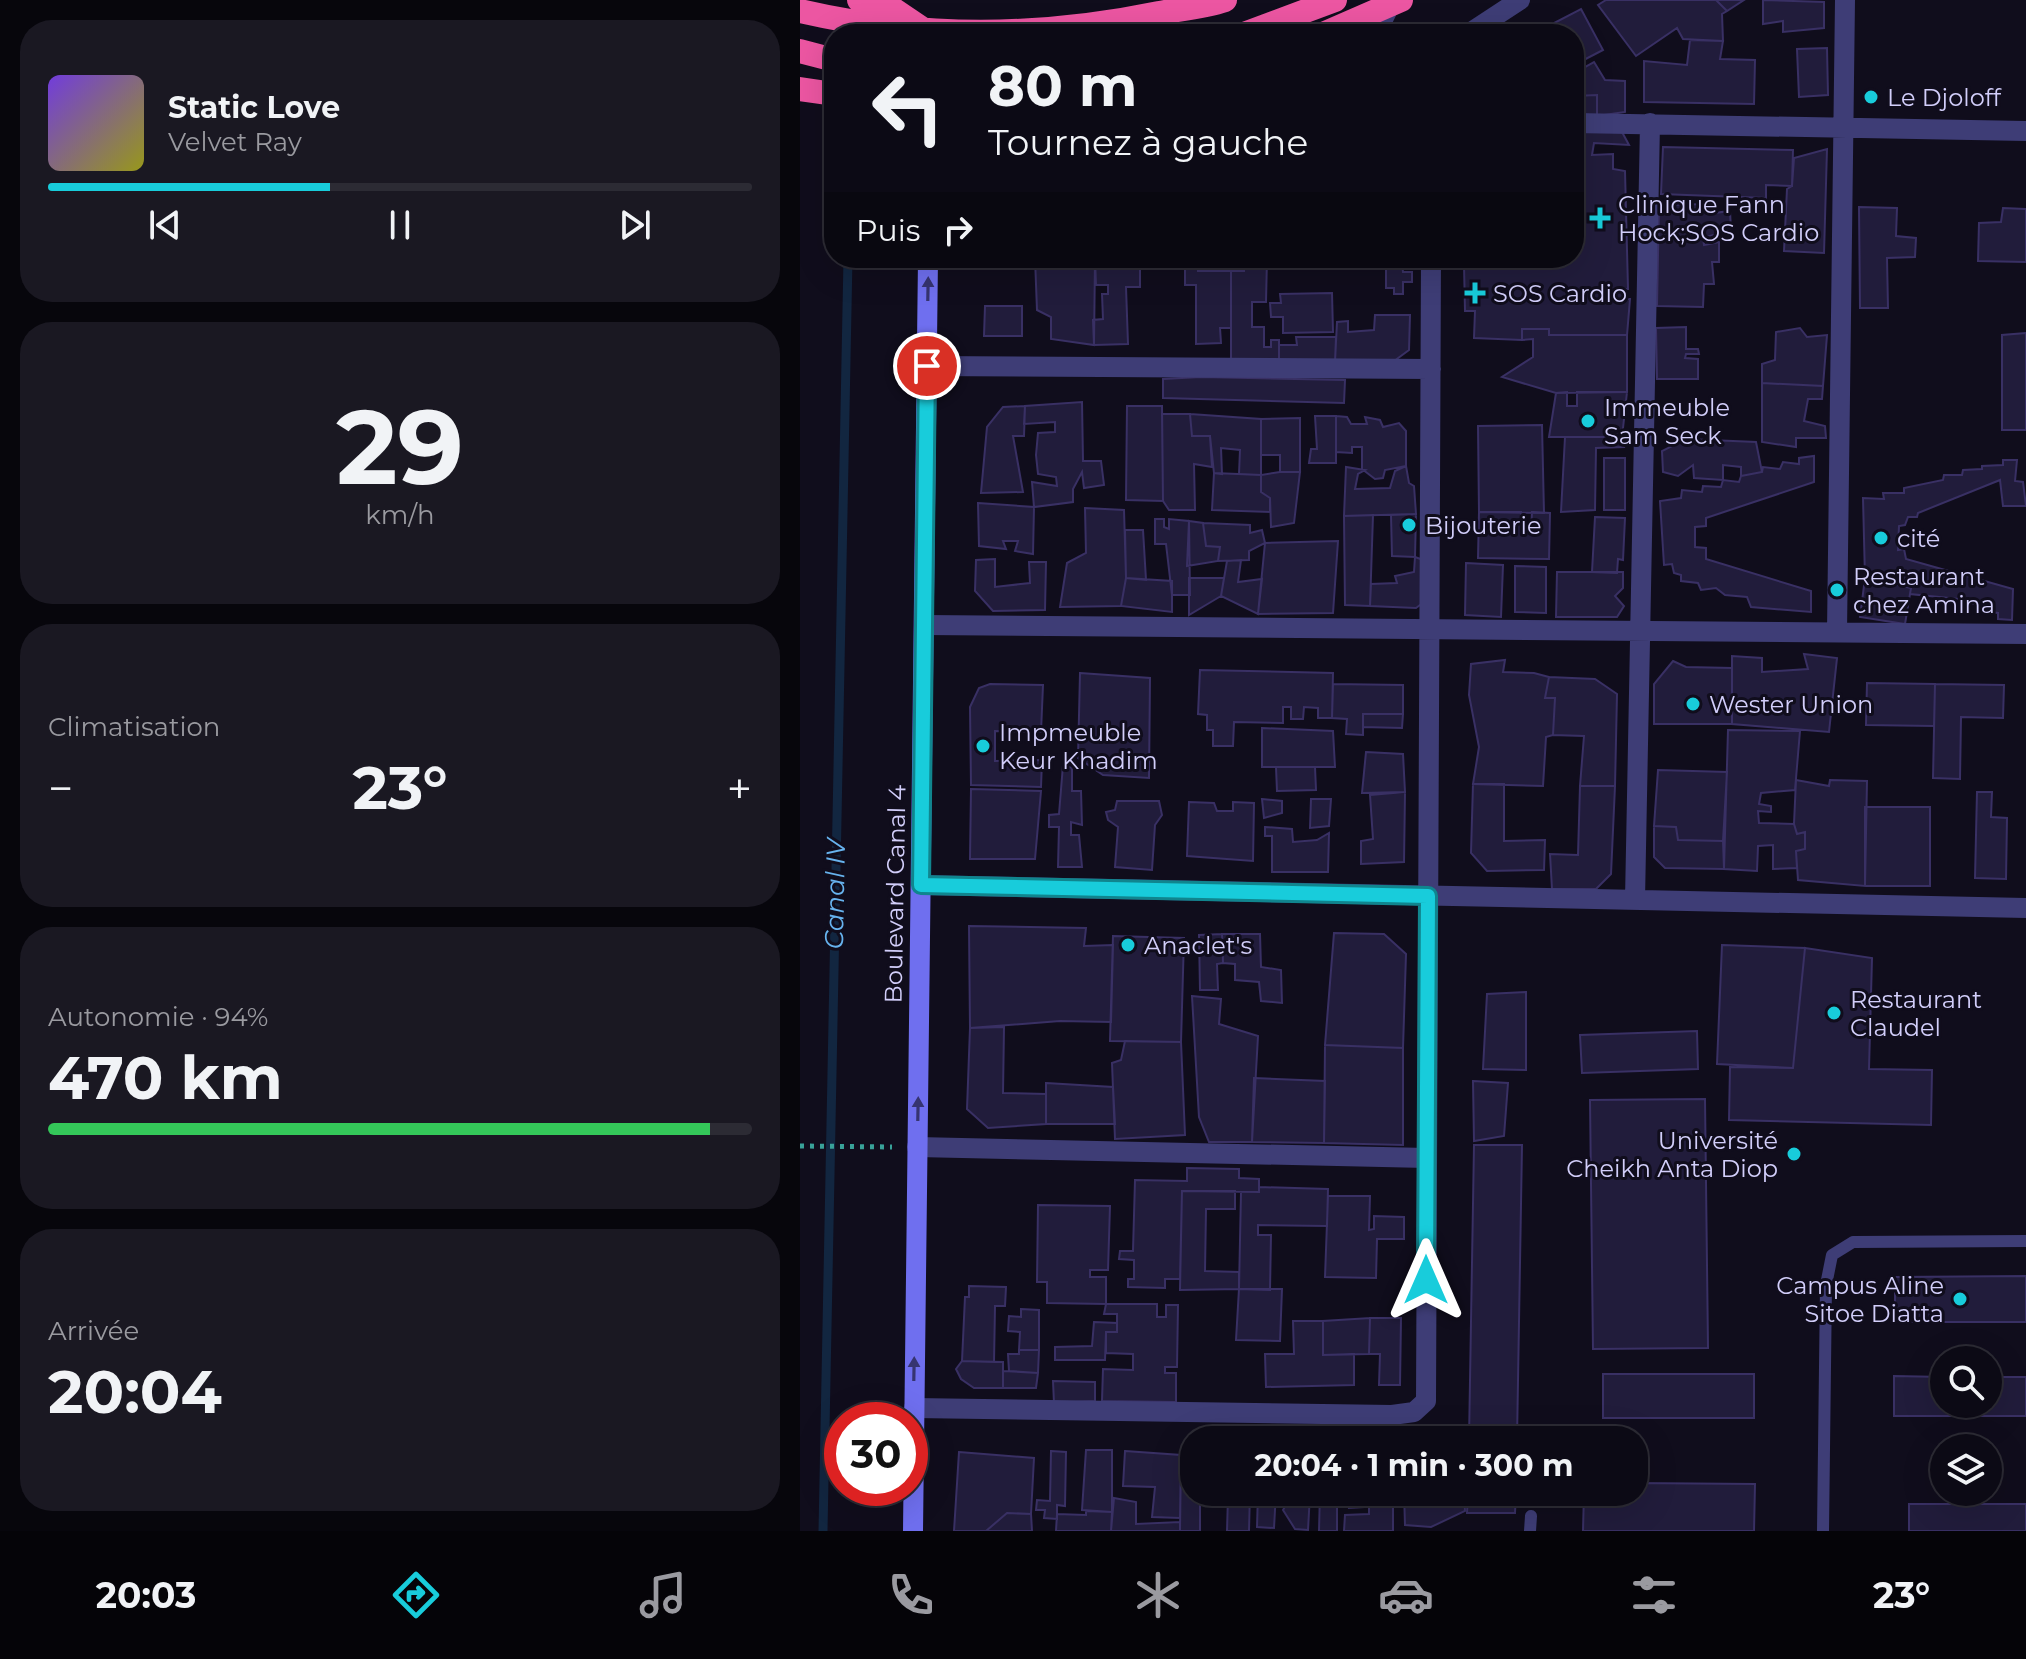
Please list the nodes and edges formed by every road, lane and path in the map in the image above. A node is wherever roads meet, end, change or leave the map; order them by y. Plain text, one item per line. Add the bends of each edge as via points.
1 (859, 0) edge
2 (1225, 0) edge
3 (1335, 0) edge
4 (1520, 0) edge
5 (1845, 0) edge
6 (1396, 3) edge
7 (800, 11) edge
8 (876, 24) edge
9 (916, 24) edge
10 (1093, 24) edge
11 (1271, 24) edge
12 (1347, 24) edge
13 (1382, 24) edge
14 (1483, 24) edge
15 (800, 51) edge
16 (824, 57) edge
17 (800, 89) edge
18 (824, 93) edge
19 (1584, 123) edge
20 (1650, 123) junction
21 (1843, 127) junction
22 (2026, 131) edge
23 (928, 268) edge
24 (1431, 268) edge
25 (927, 366) junction
26 (1431, 369) junction
27 (924, 625) junction
28 (1430, 629) junction
29 (1640, 631) junction
30 (1837, 632) junction
31 (2026, 634) edge
32 (921, 885) junction
33 (1428, 896) junction
34 (1635, 900) junction
35 (2026, 908) edge
36 (800, 1146) edge
37 (871, 1147) dead end
38 (917, 1147) junction
39 (1427, 1158) junction
40 (2026, 1241) edge
41 (914, 1402) edge
42 (928, 1408) edge
43 (913, 1506) edge
44 (1531, 1516) dead end
45 (913, 1531) edge
46 (1530, 1531) edge
47 (1823, 1531) edge

1 - 9 highway via 893,9
2 - 10 highway
3 - 11 highway
4 - 14 street
5 - 21 street
6 - 12 highway
6 - 13 street
7 - 8 highway
15 - 16 highway
17 - 18 highway
19 - 20 street
20 - 21 street
20 - 29 street
21 - 22 street
21 - 30 street
25 -> 23 main road, Boulevard Canal 4
24 - 26 street
25 - 26 street
25 - 27 main road, Boulevard Canal 4
26 - 28 street
27 - 28 street
27 - 32 main road, Boulevard Canal 4
28 - 29 street
28 - 33 street
29 - 30 street
29 - 34 street
30 - 31 street
32 - 33 street
38 -> 32 main road, Boulevard Canal 4
33 - 34 street
33 - 39 street
34 - 35 street
36 - 37 path
38 - 39 street
41 -> 38 main road, Boulevard Canal 4
39 - 42 street via 1426,1401 1414,1412
40 - 47 lane via 1853,1242 1832,1255 1826,1285
43 - 45 main road, Boulevard Canal 4
44 - 46 lane

